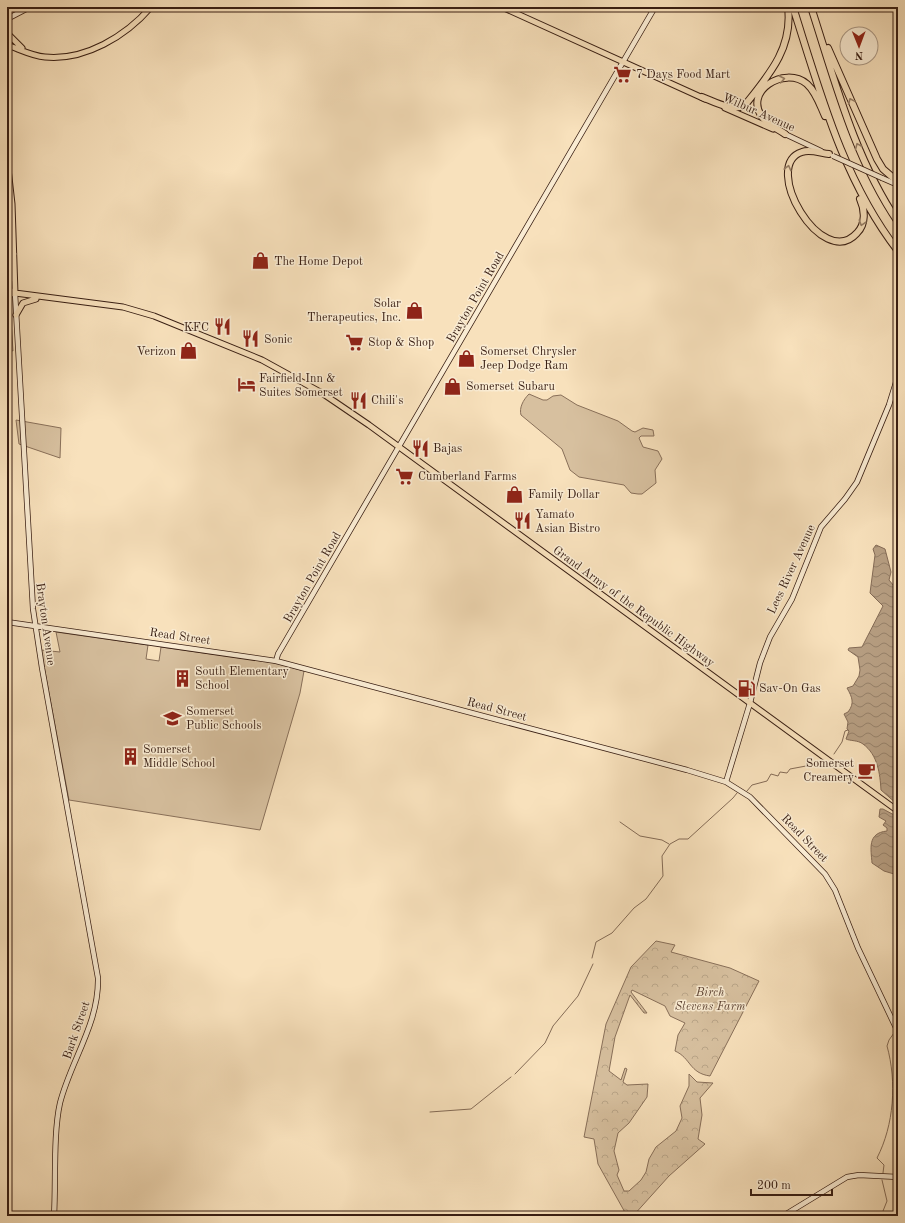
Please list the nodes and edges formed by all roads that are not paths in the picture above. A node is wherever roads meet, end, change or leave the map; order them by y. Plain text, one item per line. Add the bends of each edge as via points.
1 (30, 7) edge
2 (151, 7) edge
3 (502, 7) edge
4 (655, 7) edge
5 (788, 7) edge
6 (793, 7) edge
7 (812, 9) edge
8 (7, 19) edge
9 (7, 34) edge
10 (7, 39) edge
11 (7, 45) edge
12 (30, 53) junction
13 (623, 62) junction
14 (702, 97) junction
15 (785, 134) junction
16 (839, 146) junction
17 (831, 155) junction
18 (7, 160) edge
19 (851, 173) junction
20 (898, 183) edge
21 (880, 194) junction
22 (898, 216) edge
23 (898, 222) edge
24 (7, 250) edge
25 (898, 251) edge
26 (14, 254) junction
27 (14, 272) junction
28 (7, 284) edge
29 (7, 289) edge
30 (15, 294) junction
31 (7, 295) edge
32 (44, 298) junction
33 (16, 315) junction
34 (898, 376) edge
35 (399, 447) junction
36 (7, 622) edge
37 (35, 625) junction
38 (276, 660) junction
39 (750, 703) junction
40 (726, 782) junction
41 (898, 811) edge
42 (72, 826) joint
43 (898, 1032) edge
44 (898, 1177) edge
45 (54, 1216) edge
46 (783, 1216) edge

1 - 8 main road
2 - 12 main road via 130,29 106,44 58,57
3 - 13 main road, Wilbur Avenue
4 - 13 main road, Brayton Point Road
5 - 14 highway via 788,31 782,53 771,73 745,105 741,108 728,107
6 - 16 highway
20 -> 7 highway via 883,169 877,159
21 -> 7 highway via 852,132
9 - 10 main road
9 - 12 main road
11 - 12 main road
13 - 14 main road, Wilbur Avenue
13 - 35 main road, Brayton Point Road
14 - 15 main road, Wilbur Avenue
15 -> 16 highway via 763,118 758,109 758,99 761,91 771,82 794,78 813,90
15 - 17 main road, Wilbur Avenue
16 - 19 highway
19 -> 17 highway via 862,205 863,224 850,239 841,242 831,241 818,233 800,210 786,174 790,161 799,153 812,151
17 - 20 main road, Wilbur Avenue, bridge
18 - 26 main road, Brayton Avenue
19 - 25 highway via 874,216
21 - 22 highway
21 - 23 highway
24 - 26 main road
26 - 27 main road, Brayton Avenue
27 - 28 main road
27 - 30 main road, Brayton Avenue
29 - 30 main road
30 - 31 main road
30 - 32 main road, Grand Army of the Republic Highway
30 - 33 main road, Brayton Avenue
32 - 33 main road via 24,302
32 - 35 main road, Grand Army of the Republic Highway via 133,310 239,350 325,395
33 - 37 main road, Brayton Avenue via 29,572
34 - 39 main road, Lees River Avenue via 889,405 857,482 846,499 821,527 792,598 770,637 760,663
35 - 38 main road, Brayton Point Road
35 - 39 main road, Grand Army of the Republic Highway
36 - 37 main road, Read Street
37 - 38 main road, Read Street
37 - 42 main road, Brayton Avenue
38 - 40 main road, Read Street
39 - 40 main road, Lees River Avenue
39 - 41 main road
40 - 43 main road, Read Street via 757,803 825,874 835,890 858,948
42 - 45 main road, Bark Street via 96,962 98,991 91,1023 59,1107
44 - 46 main road via 847,1177

